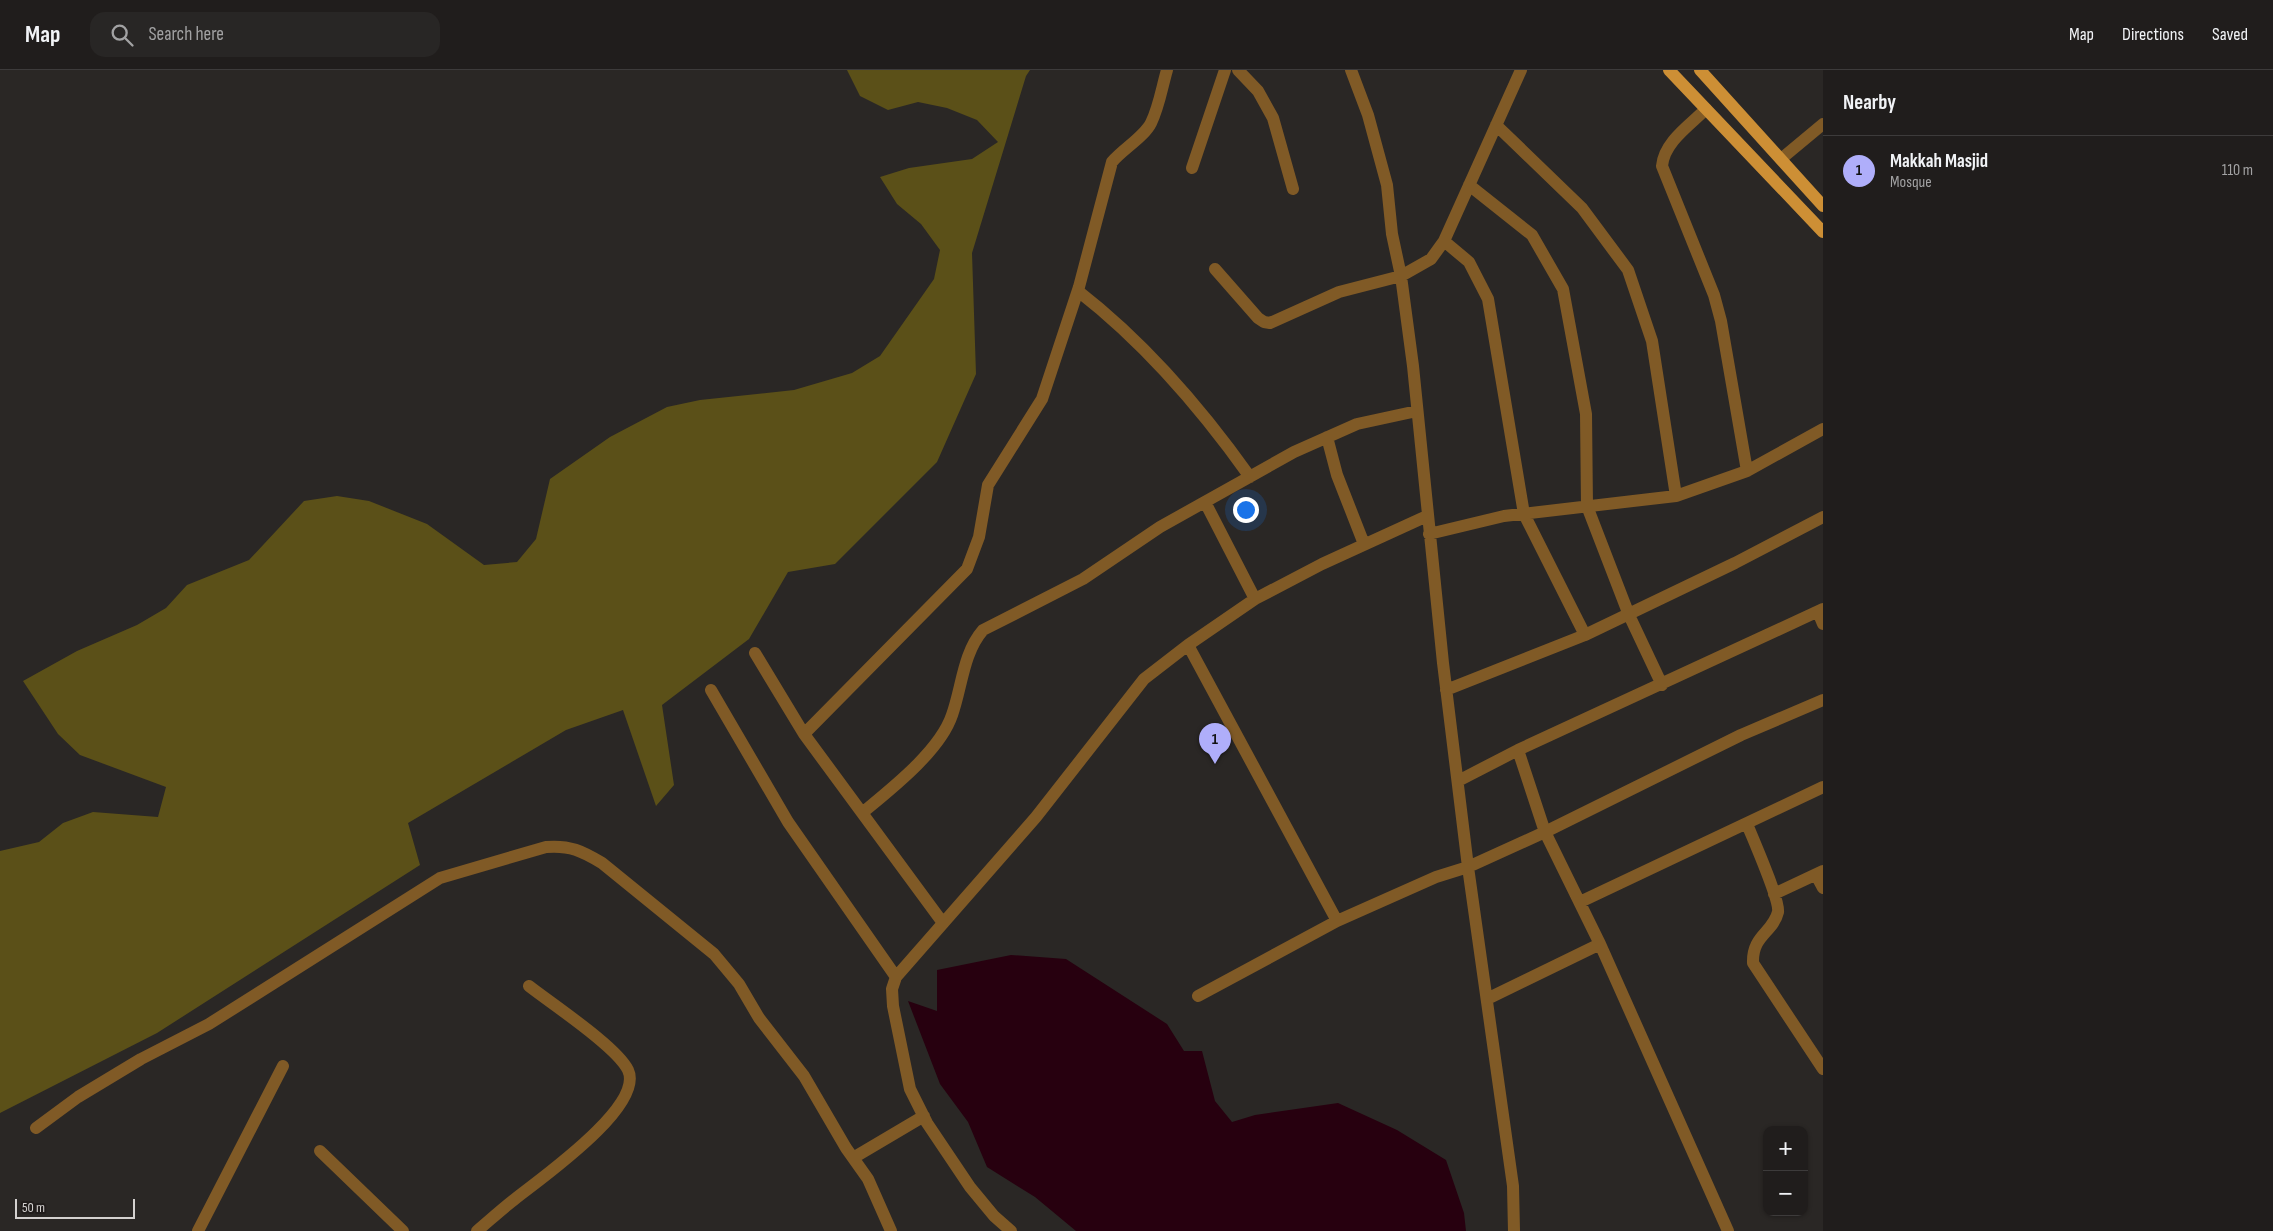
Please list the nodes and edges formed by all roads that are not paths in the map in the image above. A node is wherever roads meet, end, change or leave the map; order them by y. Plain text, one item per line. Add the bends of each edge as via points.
1 (1167, 70) edge
2 (1226, 70) edge
3 (1238, 70) edge
4 (1351, 70) edge
5 (1521, 70) edge
6 (1670, 70) edge
7 (1700, 70) edge
8 (1706, 109) junction
9 (1823, 124) edge
10 (1496, 125) junction
11 (1781, 159) junction
12 (1192, 168) dead end
13 (1469, 185) junction
14 (1294, 189) dead end
15 (1823, 206) edge
16 (1823, 232) edge
17 (1444, 241) junction
18 (1215, 269) dead end
19 (1401, 276) junction
20 (1078, 292) junction
21 (1417, 411) junction
22 (1823, 428) edge
23 (1327, 437) junction
24 (1746, 471) junction
25 (1250, 477) junction
26 (1676, 496) junction
27 (1205, 502) junction
28 (1587, 506) junction
29 (1524, 514) junction
30 (1427, 516) junction
31 (1823, 517) edge
32 (1429, 534) junction
33 (1364, 544) junction
34 (1255, 599) junction
35 (1820, 610) edge
36 (1629, 615) junction
37 (1823, 624) edge
38 (1585, 635) junction
39 (1188, 644) junction
40 (755, 653) dead end
41 (1662, 685) junction
42 (710, 690) dead end
43 (1446, 690) junction
44 (1823, 700) edge
45 (804, 734) junction
46 (1518, 750) junction
47 (1458, 781) junction
48 (1823, 788) edge
49 (862, 813) junction
50 (1747, 824) junction
51 (1545, 832) junction
52 (1468, 867) junction
53 (1819, 873) edge
54 (1823, 888) edge
55 (1774, 894) junction
56 (1580, 902) junction
57 (1337, 921) junction
58 (943, 922) junction
59 (1600, 944) junction
60 (896, 977) junction
61 (530, 986) dead end
62 (1198, 996) dead end
63 (1486, 999) junction
64 (283, 1066) dead end
65 (1823, 1069) edge
66 (924, 1116) junction
67 (36, 1128) dead end
68 (320, 1151) dead end
69 (853, 1158) junction
70 (198, 1231) edge
71 (403, 1231) edge
72 (477, 1231) edge
73 (891, 1231) edge
74 (1011, 1231) edge
75 (1514, 1231) edge
76 (1728, 1231) edge

1 - 20 street via 1151,123 1112,162
2 - 12 street
3 - 14 street via 1258,91 1273,118
4 - 19 street via 1368,115 1387,185 1392,234
5 - 10 street
6 - 8 main road
7 - 11 main road
8 - 16 main road
8 - 24 street via 1667,147 1662,166 1714,295
9 - 11 street
10 - 13 street
10 - 26 street via 1582,208 1628,270 1652,341
11 - 15 main road
13 - 17 street
13 - 28 street via 1532,235 1563,289 1586,414
17 - 19 street via 1431,259
17 - 29 street via 1469,262 1488,298
18 - 19 street via 1258,318 1270,323 1339,292
19 - 21 street
20 - 25 street via 1127,332 1189,398
20 - 45 street via 1042,399 988,485 978,537 967,570
21 - 23 street via 1357,424
21 - 30 street
22 - 24 street
23 - 25 street
23 - 33 street
24 - 26 street
25 - 27 street
26 - 28 street
27 - 34 street
27 - 49 street via 1160,527 1083,579 983,630 975,639 945,731 906,776
28 - 29 street
28 - 36 street
29 - 32 street
29 - 38 street
30 - 32 street
30 - 33 street
31 - 36 street
32 - 43 street
33 - 34 street
34 - 39 street
35 - 37 street
35 - 41 street
36 - 38 street
36 - 41 street
38 - 43 street
39 - 57 street
39 - 58 street via 1144,679 1036,817
40 - 45 street
41 - 46 street
42 - 60 street via 788,822
43 - 47 street
44 - 51 street via 1741,735
45 - 49 street
46 - 47 street
46 - 51 street
47 - 52 street
48 - 50 street
49 - 58 street
50 - 55 street
50 - 56 street
51 - 52 street
51 - 56 street
52 - 57 street via 1436,877
52 - 63 street
53 - 54 street
53 - 55 street
55 - 65 street via 1778,911 1757,941 1753,963
56 - 59 street
57 - 62 street
58 - 60 street
59 - 63 street
59 - 76 street
60 - 66 street via 892,989 893,1006 910,1090
61 - 72 street via 618,1055 628,1071 630,1086 624,1099 587,1142
63 - 75 street via 1513,1186
64 - 70 street
66 - 69 street
66 - 74 street via 970,1187
67 - 69 street via 78,1096 209,1024 440,878 546,847 564,846 602,863 700,942 728,969 759,1018 804,1076
68 - 71 street
69 - 73 street via 868,1179

